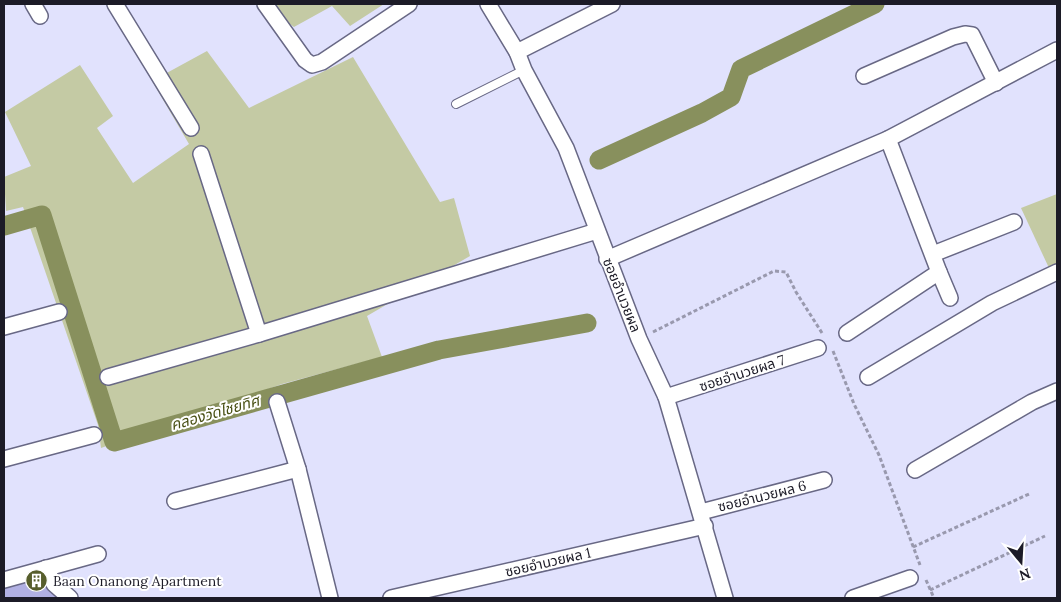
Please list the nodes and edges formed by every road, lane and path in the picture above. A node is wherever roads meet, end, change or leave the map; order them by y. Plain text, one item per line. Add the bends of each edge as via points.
1 (115, 4) edge
2 (266, 4) edge
3 (409, 4) edge
4 (488, 4) edge
5 (612, 4) edge
6 (1057, 50) edge
7 (517, 52) junction
8 (524, 70) junction
9 (864, 76) dead end
10 (996, 83) junction
11 (456, 104) dead end
12 (191, 128) dead end
13 (888, 139) junction
14 (201, 154) dead end
15 (1014, 222) dead end
16 (597, 231) junction
17 (933, 254) junction
18 (608, 259) junction
19 (939, 272) junction
20 (1057, 272) edge
21 (950, 298) dead end
22 (59, 312) dead end
23 (4, 328) edge
24 (847, 333) dead end
25 (259, 334) junction
26 (640, 340) junction
27 (824, 344) junction
28 (108, 377) dead end
29 (868, 377) dead end
30 (1057, 391) edge
31 (666, 397) junction
32 (276, 402) dead end
33 (94, 435) dead end
34 (4, 460) edge
35 (298, 469) junction
36 (915, 470) dead end
37 (824, 480) dead end
38 (1029, 494) dead end
39 (175, 501) dead end
40 (703, 519) junction
41 (1045, 536) dead end
42 (913, 547) junction
43 (98, 554) dead end
44 (46, 568) junction
45 (919, 575) junction
46 (4, 580) edge
47 (930, 590) junction
48 (70, 598) edge
49 (330, 598) edge
50 (391, 598) edge
51 (726, 598) edge
52 (852, 598) edge
53 (934, 598) edge

1 - 12 street
2 - 3 street via 305,60 312,65 322,62
4 - 7 street, ซอยอำนวยผล
5 - 7 street
6 - 10 street
7 - 8 street, ซอยอำนวยผล
8 - 11 lane
8 - 16 street, ซอยอำนวยผล via 566,148
9 - 10 street via 965,34 972,35
10 - 13 street
13 - 17 street
13 - 18 street
14 - 25 street
15 - 17 street
16 - 18 street, ซอยอำนวยผล
16 - 25 street
17 - 19 street
18 - 26 street, ซอยอำนวยผล
19 - 21 street
19 - 24 street
20 - 29 street via 992,303
22 - 23 street
25 - 28 street
26 - 27 path via 778,270 786,272
26 - 31 street, ซอยอำนวยผล
27 - 31 street, ซอยอำนวยผล 7
27 - 42 path via 838,358
30 - 36 street via 1032,402
31 - 40 street, ซอยอำนวยผล
32 - 35 street
33 - 34 street
35 - 39 street
35 - 49 street
37 - 40 street, ซอยอำนวยผล 6
38 - 42 path
40 - 50 street, ซอยอำนวยผล 1
40 - 51 street, ซอยอำนวยผล
41 - 47 path
42 - 45 path
43 - 44 street
44 - 46 street
44 - 48 street via 54,584
45 - 47 path
45 - 52 street
47 - 53 path

